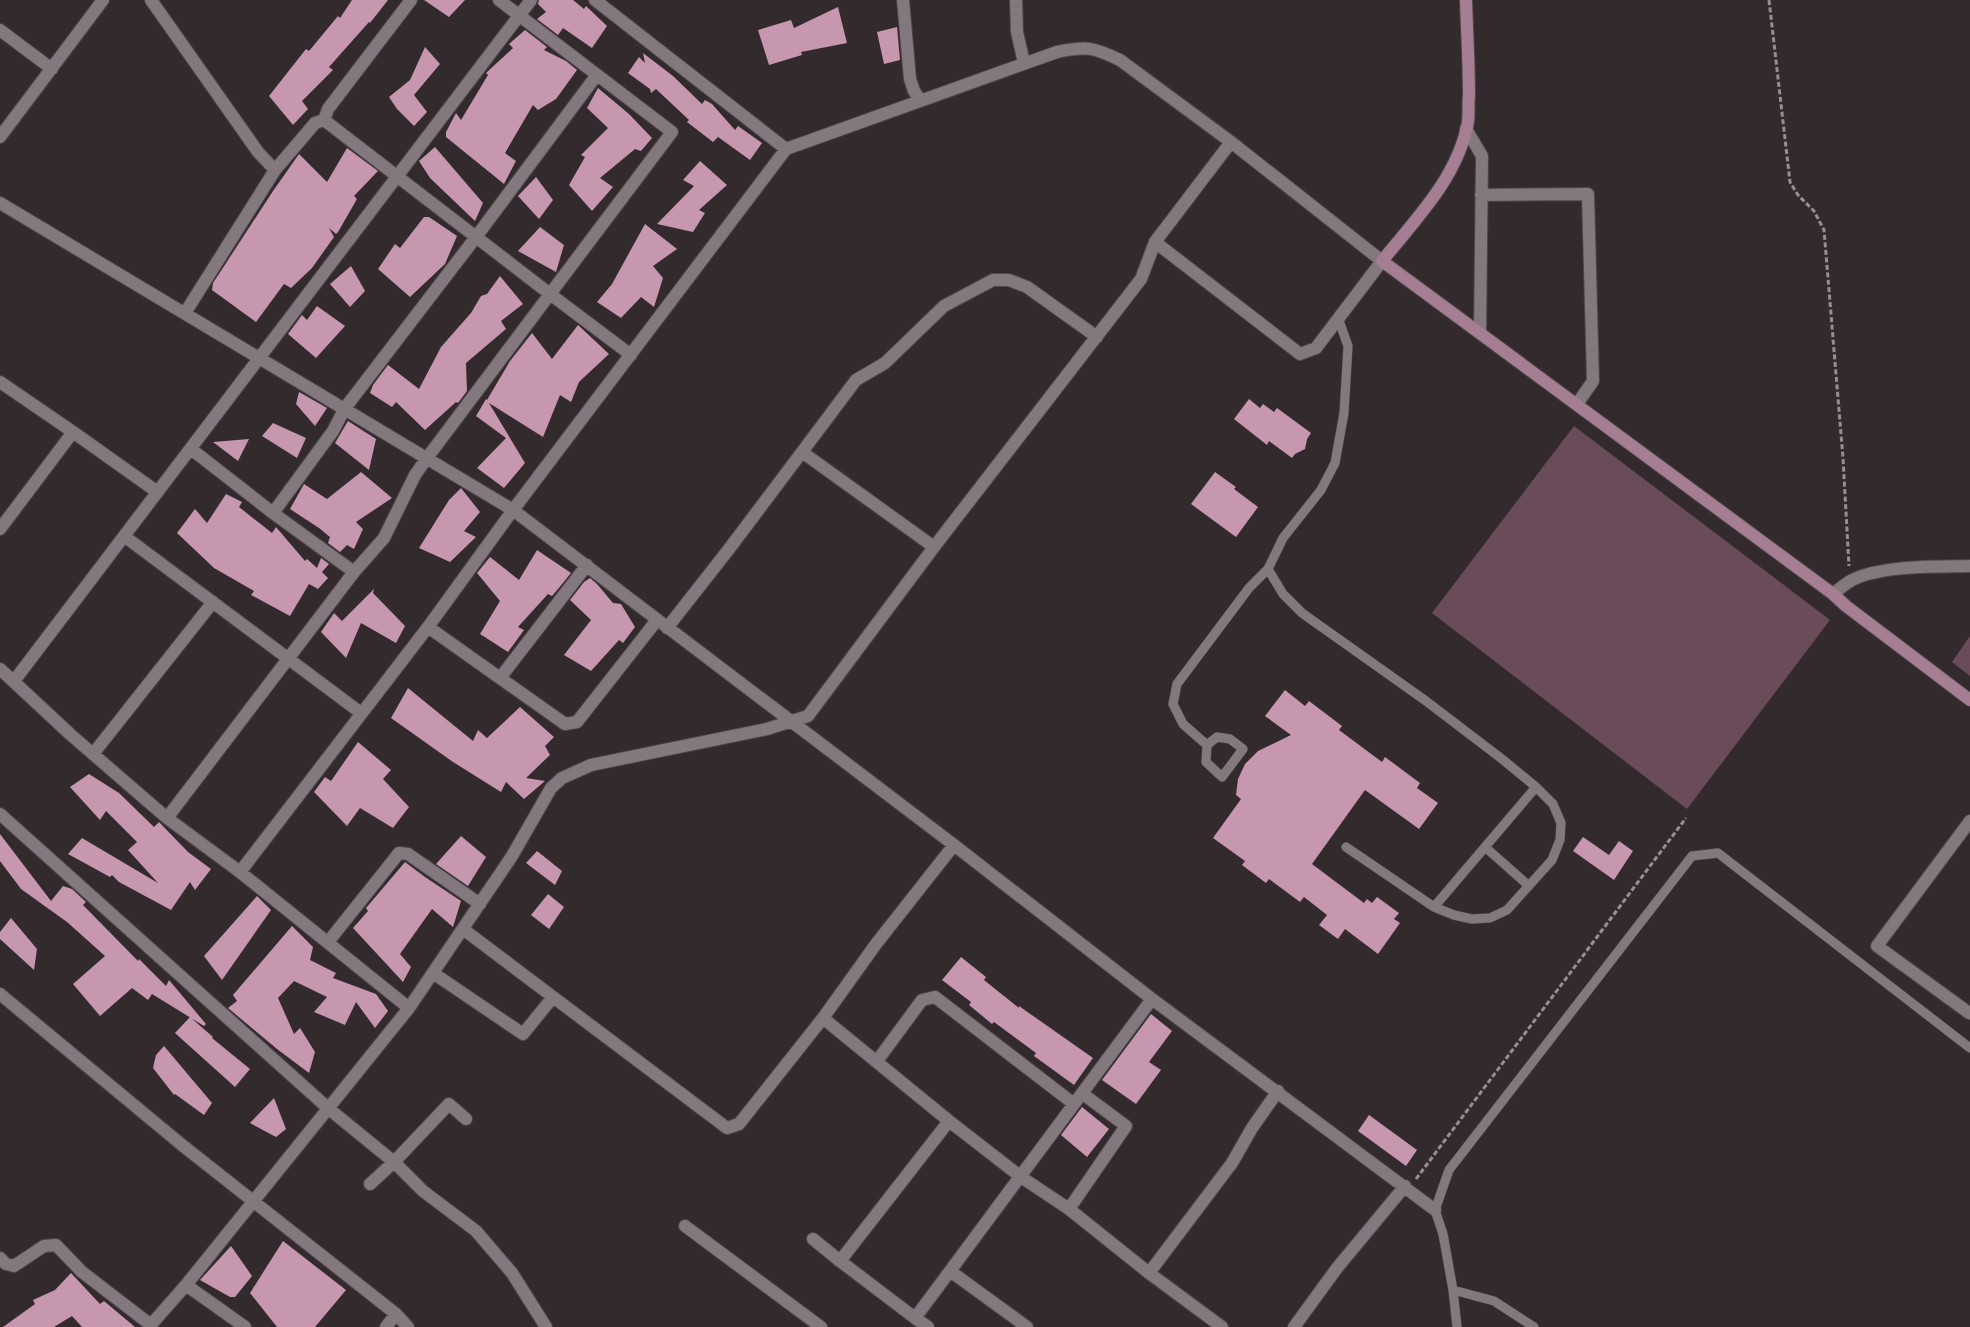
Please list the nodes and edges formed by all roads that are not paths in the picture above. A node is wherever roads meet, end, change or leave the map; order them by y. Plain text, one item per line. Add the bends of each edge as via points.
1 (103, 0) edge
2 (151, 0) edge
3 (412, 0) edge
4 (499, 0) edge
5 (531, 0) edge
6 (595, 0) edge
7 (903, 0) edge
8 (1016, 0) edge
9 (1466, 0) edge
10 (520, 16) junction
11 (0, 30) edge
12 (1024, 63) junction
13 (52, 69) junction
14 (596, 76) junction
15 (920, 100) junction
16 (324, 120) junction
17 (1466, 129) junction
18 (0, 137) edge
19 (1231, 142) junction
20 (786, 149) junction
21 (274, 170) junction
22 (398, 177) junction
23 (1481, 196) junction
24 (0, 203) edge
25 (476, 237) junction
26 (1155, 242) junction
27 (1382, 261) junction
28 (550, 294) junction
29 (185, 313) junction
30 (1338, 318) junction
31 (1480, 333) junction
32 (1098, 337) junction
33 (631, 354) junction
34 (261, 358) junction
35 (0, 382) edge
36 (1577, 404) junction
37 (345, 408) junction
38 (73, 432) junction
39 (190, 449) junction
40 (802, 452) junction
41 (427, 458) junction
42 (156, 491) junction
43 (513, 510) junction
44 (273, 513) junction
45 (0, 529) edge
46 (124, 536) junction
47 (934, 547) junction
48 (587, 565) junction
49 (1970, 566) edge
50 (1268, 570) junction
51 (354, 572) junction
52 (1833, 594) junction
53 (213, 602) junction
54 (657, 620) junction
55 (428, 627) junction
56 (668, 628) junction
57 (288, 659) junction
58 (0, 669) edge
59 (500, 678) junction
60 (14, 681) junction
61 (1970, 700) edge
62 (361, 713) junction
63 (792, 722) junction
64 (1207, 745) junction
65 (93, 754) junction
66 (1536, 787) junction
67 (0, 814) edge
68 (167, 818) junction
69 (1970, 821) edge
70 (954, 845) junction
71 (1346, 847) dead end
72 (1484, 847) junction
73 (240, 872) junction
74 (1529, 886) junction
75 (480, 904) junction
76 (1434, 907) junction
77 (463, 929) junction
78 (328, 942) junction
79 (433, 973) junction
80 (553, 997) junction
81 (1, 998) edge
82 (1152, 999) junction
83 (409, 1008) junction
84 (1970, 1012) edge
85 (823, 1018) junction
86 (1970, 1048) edge
87 (877, 1061) junction
88 (1278, 1091) junction
89 (1083, 1094) junction
90 (1074, 1104) junction
91 (329, 1109) junction
92 (466, 1119) dead end
93 (949, 1121) junction
94 (394, 1162) junction
95 (1021, 1177) junction
96 (370, 1184) dead end
97 (1405, 1186) junction
98 (253, 1202) junction
99 (1069, 1209) junction
100 (1435, 1210) junction
101 (685, 1226) dead end
102 (813, 1240) dead end
103 (0, 1258) edge
104 (840, 1261) junction
105 (950, 1271) junction
106 (1149, 1273) junction
107 (186, 1285) junction
108 (1454, 1290) junction
109 (396, 1314) junction
110 (915, 1318) junction
111 (150, 1326) edge
112 (245, 1327) edge
113 (386, 1327) edge
114 (408, 1327) edge
115 (546, 1327) edge
116 (820, 1327) edge
117 (928, 1327) edge
118 (1027, 1327) edge
119 (1222, 1327) edge
120 (1294, 1327) edge
121 (1457, 1327) edge
122 (1534, 1327) edge

1 - 13 street
2 - 21 street
3 - 16 street via 328,109
4 - 10 street
5 - 10 street
6 - 20 street
7 - 15 street via 910,79
8 - 12 street via 1017,32
9 - 17 street via 1469,79
10 - 14 street
10 - 22 street
11 - 13 street
12 - 15 street
12 - 19 street via 1081,47 1102,51 1120,60
13 - 18 street
14 - 25 street
14 - 28 street via 672,132
15 - 20 street
16 - 21 street via 315,123
16 - 22 street
17 - 23 street via 1482,156
17 - 27 street via 1448,175
19 - 26 street
19 - 27 street
20 - 33 street
21 - 29 street
22 - 25 street
22 - 34 street
23 - 31 street
23 - 36 street via 1588,194 1593,381
24 - 29 street
25 - 28 street
25 - 37 street
26 - 30 street via 1300,354 1316,348
26 - 32 street via 1141,279
27 - 30 street
27 - 31 street
28 - 33 street
28 - 41 street
29 - 34 street
30 - 50 lane via 1348,346 1344,413 1335,463 1321,490 1283,538
31 - 36 street
32 - 40 street via 1027,287 1009,280 993,280 944,306 885,363 856,380
32 - 47 street
33 - 43 street
34 - 37 street
34 - 39 street
35 - 38 street
36 - 52 street
37 - 41 street
37 - 44 street via 333,431
38 - 42 street
38 - 45 street
39 - 42 street
39 - 44 street
40 - 47 street
40 - 56 street
41 - 43 street
41 - 51 street via 415,475 384,538
42 - 46 street
43 - 48 street
43 - 55 street
44 - 51 street
46 - 53 street
46 - 60 street
47 - 63 street via 808,716
48 - 54 street
48 - 59 street
49 - 52 street via 1913,568 1866,575 1850,581
50 - 64 lane via 1249,588 1177,684 1174,704 1183,724
50 - 66 lane via 1283,594 1302,613 1426,701
51 - 57 street
52 - 61 street
53 - 57 street
53 - 65 street
54 - 56 street
54 - 59 street via 577,722 565,724
55 - 59 street
55 - 62 street
56 - 63 street
57 - 62 street
57 - 68 street
58 - 60 street
60 - 65 street
62 - 73 street
63 - 70 street
63 - 75 street via 591,765 562,778 551,788
64 - 64 lane via 1217,737 1230,738 1243,749 1222,777 1206,762
65 - 68 street
66 - 72 lane
66 - 74 lane via 1553,804 1561,823 1560,840 1552,860
67 - 91 street
68 - 73 street
69 - 84 street via 1877,946
70 - 82 street
70 - 85 street
71 - 76 lane
72 - 74 lane
72 - 76 lane
73 - 78 street
74 - 76 lane via 1507,910 1490,918 1472,919
75 - 77 street
75 - 78 street via 408,854 399,853
77 - 79 street
77 - 80 street
78 - 83 street
79 - 80 street via 523,1034
79 - 83 street
80 - 85 street via 727,1128 739,1124
81 - 98 street
82 - 88 street
82 - 89 street
83 - 91 street
85 - 87 street
86 - 100 lane via 1718,853 1692,856 1449,1170
87 - 90 street via 922,1000 935,997
87 - 93 street
88 - 97 street
88 - 106 street via 1232,1163
89 - 90 street
89 - 99 street via 1126,1126
90 - 95 street
91 - 94 street
91 - 98 street
92 - 94 street via 449,1104
93 - 95 street
93 - 104 street
94 - 96 street
94 - 115 street via 423,1191 476,1231 512,1273
95 - 99 street
95 - 105 street
97 - 100 street
97 - 120 street
98 - 107 street
98 - 109 street
99 - 106 street
100 - 108 lane
101 - 116 street
102 - 104 street
103 - 111 street via 14,1266 44,1246 56,1245 82,1272
104 - 110 street
105 - 110 street
105 - 118 street
106 - 119 street
107 - 111 street
107 - 112 street
108 - 121 lane
108 - 122 lane via 1494,1301
109 - 113 street
109 - 114 street
110 - 117 street

